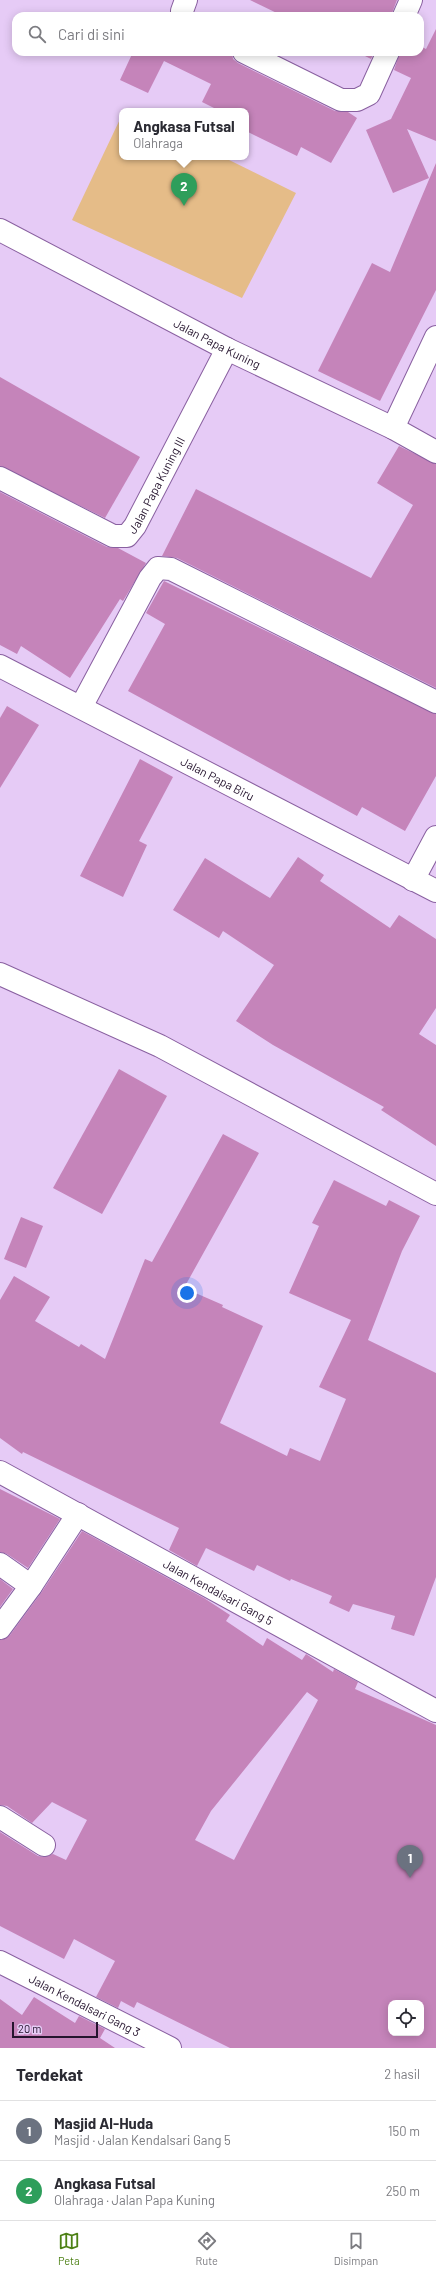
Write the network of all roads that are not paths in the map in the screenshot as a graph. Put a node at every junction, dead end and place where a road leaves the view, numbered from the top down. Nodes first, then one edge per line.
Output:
1 (186, 0) edge
2 (412, 0) edge
3 (182, 12) edge
4 (406, 12) edge
5 (252, 56) edge
6 (386, 56) edge
7 (0, 230) edge
8 (436, 337) edge
9 (226, 349) junction
10 (393, 428) junction
11 (436, 452) edge
12 (0, 478) edge
13 (0, 666) edge
14 (436, 702) edge
15 (81, 708) junction
16 (436, 837) edge
17 (413, 880) junction
18 (436, 891) edge
19 (0, 974) edge
20 (436, 1194) edge
21 (0, 1472) edge
22 (78, 1514) junction
23 (0, 1564) edge
24 (31, 1586) junction
25 (0, 1628) edge
26 (436, 1711) edge
27 (0, 1817) edge
28 (44, 1846) dead end
29 (0, 1962) edge
30 (170, 2048) edge

1 - 3 street
2 - 4 street
5 - 6 street
7 - 9 street, Jalan Papa Kuning
8 - 10 street
9 - 10 street, Jalan Papa Kuning
9 - 12 street, Jalan Papa Kuning III
10 - 11 street, Jalan Papa Kuning
13 - 15 street, Jalan Papa Biru
14 - 15 street
15 - 17 street, Jalan Papa Biru
16 - 17 street
17 - 18 street, Jalan Papa Biru
19 - 20 street
21 - 22 street, Jalan Kendalsari Gang 5
22 - 24 street
22 - 26 street, Jalan Kendalsari Gang 5
23 - 24 street
24 - 25 street
27 - 28 street
29 - 30 street, Jalan Kendalsari Gang 3

